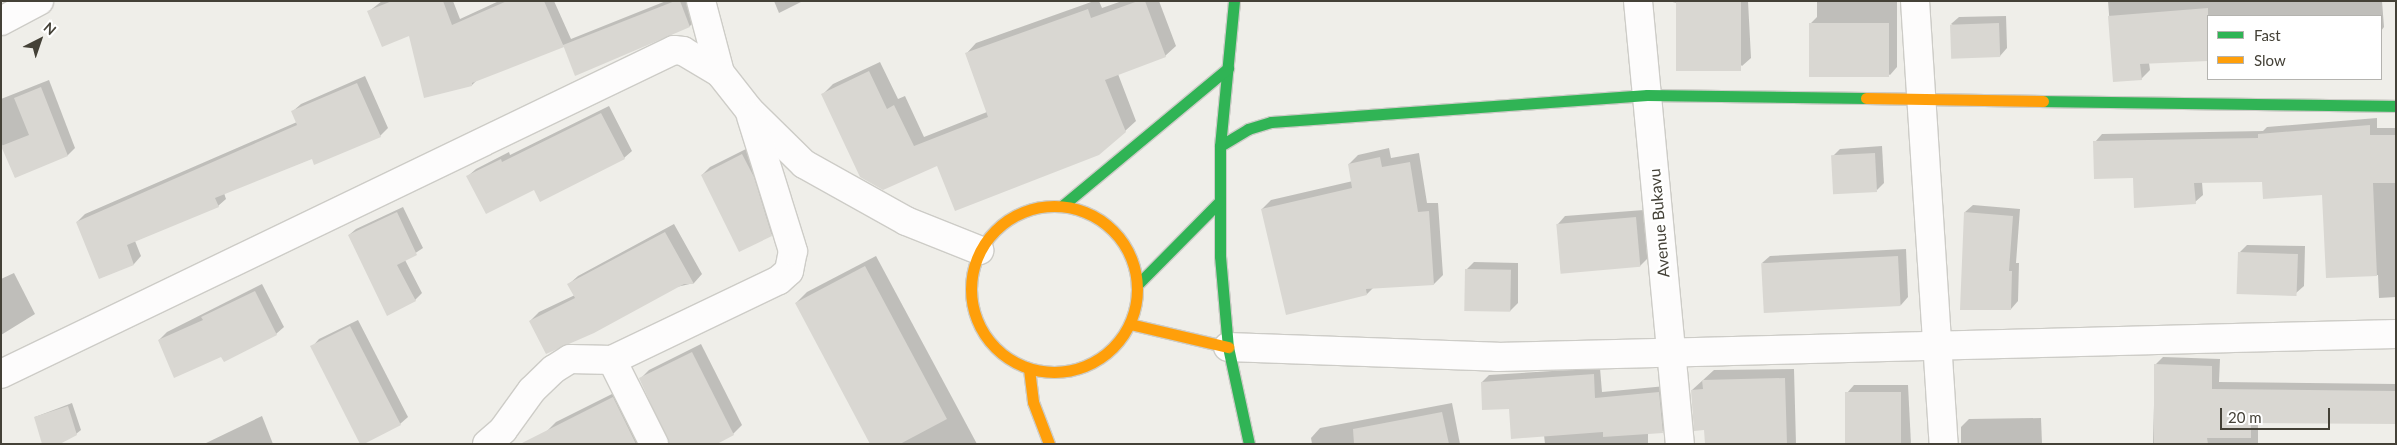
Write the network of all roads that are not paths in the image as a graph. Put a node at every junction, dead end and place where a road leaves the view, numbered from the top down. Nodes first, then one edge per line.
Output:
1 (39, 1) edge
2 (701, 1) edge
3 (1234, 1) edge
4 (1638, 1) edge
5 (1915, 1) edge
6 (1, 21) edge
7 (1228, 68) junction
8 (720, 73) junction
9 (1647, 95) junction
10 (1922, 101) junction
11 (2396, 106) edge
12 (749, 110) junction
13 (1220, 146) junction
14 (1220, 201) junction
15 (1062, 206) junction
16 (979, 250) junction
17 (1137, 285) junction
18 (1130, 324) junction
19 (2396, 334) edge
20 (1938, 345) junction
21 (1228, 347) junction
22 (1671, 352) junction
23 (612, 360) junction
24 (1030, 369) junction
25 (1, 374) edge
26 (487, 444) edge
27 (654, 444) edge
28 (1049, 444) edge
29 (1250, 444) edge
30 (1680, 444) edge
31 (1944, 444) edge

1 - 6 street
2 - 8 street
3 - 7 street
4 - 9 street, Avenue Bukavu
5 - 10 street
7 - 13 street
7 - 15 street
8 - 12 street
8 - 25 street
9 - 10 street
9 - 13 street
9 - 22 street, Avenue Bukavu
10 - 11 street
10 - 20 street
12 - 16 street
12 - 23 street
13 - 14 street
14 - 17 street
14 - 21 street
15 - 16 street
15 - 17 street
16 - 24 street
17 - 18 street
18 - 21 street
18 - 24 street
19 - 20 street
20 - 22 street
20 - 31 street
21 - 22 street
21 - 29 street
22 - 30 street, Avenue Bukavu
23 - 26 street
23 - 27 street
24 - 28 street

